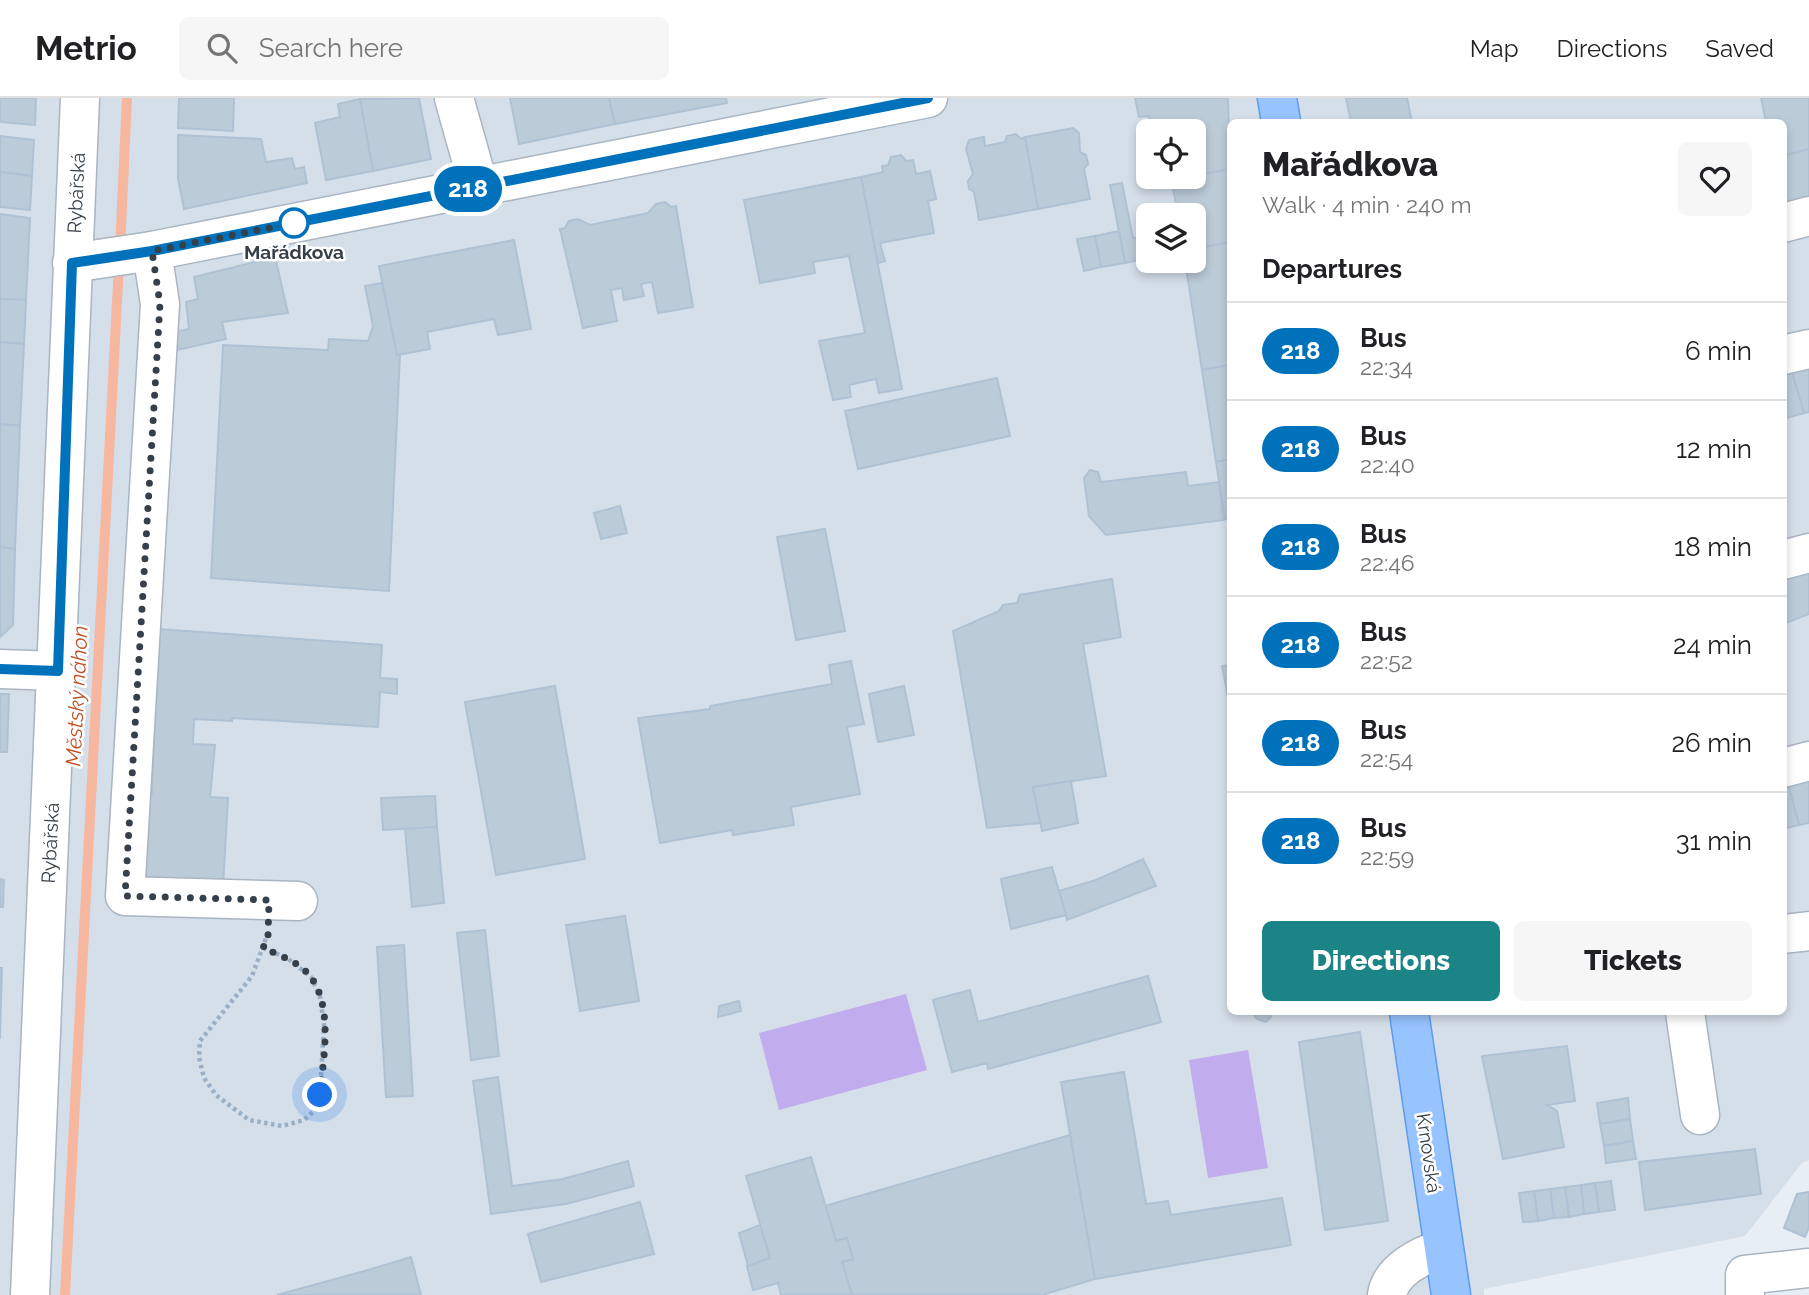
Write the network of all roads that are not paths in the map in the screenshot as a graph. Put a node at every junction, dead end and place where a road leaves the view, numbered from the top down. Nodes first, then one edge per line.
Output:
1 (80, 98) edge
2 (454, 98) edge
3 (928, 98) edge
4 (1277, 98) edge
5 (837, 107) edge
6 (1281, 119) edge
7 (479, 187) junction
8 (1809, 216) edge
9 (1787, 222) edge
10 (118, 256) junction
11 (1809, 349) edge
12 (1787, 354) edge
13 (1809, 553) edge
14 (1787, 559) edge
15 (0, 668) edge
16 (58, 671) junction
17 (1809, 761) edge
18 (1787, 767) edge
19 (284, 901) road end
20 (1809, 931) edge
21 (1787, 934) edge
22 (1409, 1015) edge
23 (1685, 1015) edge
24 (1700, 1115) dead end
25 (1443, 1249) junction
26 (1809, 1268) edge
27 (30, 1295) edge
28 (1387, 1295) edge
29 (1451, 1295) edge
30 (1745, 1295) edge

1 - 10 street, Rybářská
2 - 7 street
3 - 5 street
4 - 6 main road
5 - 7 street
7 - 10 street
8 - 9 street
10 - 16 street, Rybářská
10 - 19 street
11 - 12 street
13 - 14 street
15 - 16 street
16 - 27 street, Rybářská
17 - 18 street
20 - 21 street
22 - 25 main road, Krnovská
23 - 24 street
25 - 28 street
25 - 29 main road, Krnovská
26 - 30 street

